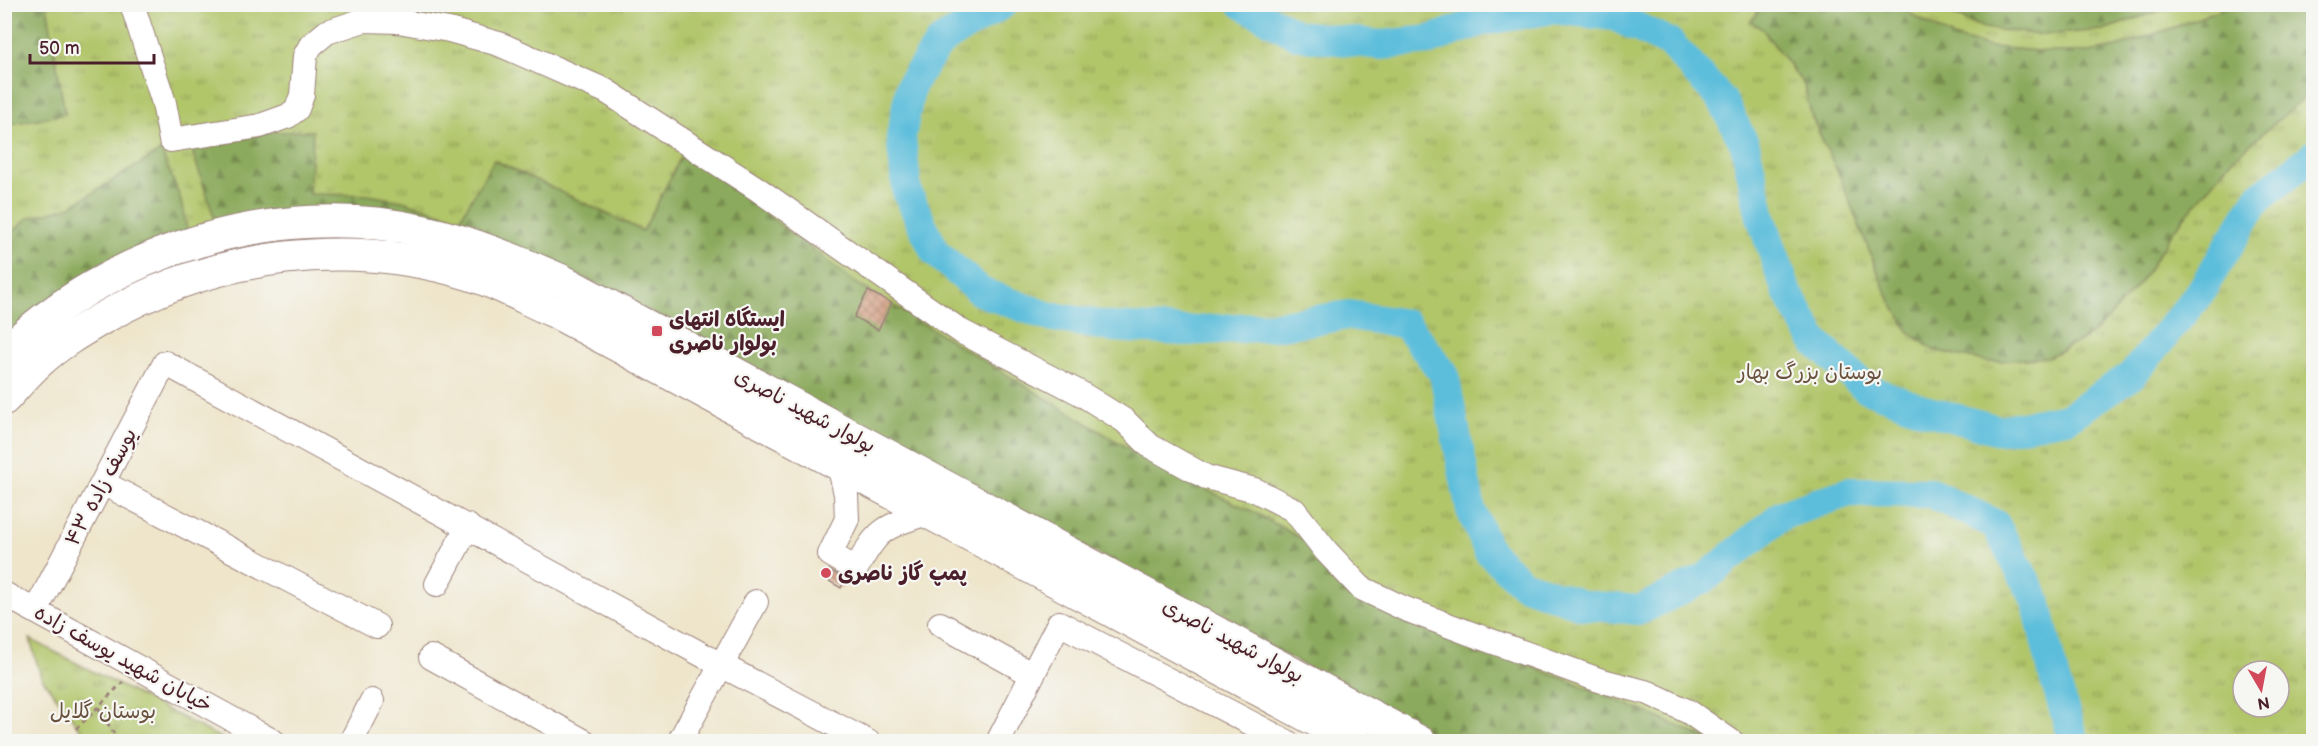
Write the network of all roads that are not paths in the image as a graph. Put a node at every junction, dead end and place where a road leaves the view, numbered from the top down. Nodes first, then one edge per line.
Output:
1 (132, 4) edge
2 (4, 354) edge
3 (4, 399) edge
4 (839, 465) junction
5 (103, 483) junction
6 (927, 513) junction
7 (468, 526) junction
8 (1122, 581) junction
9 (437, 584) dead end
10 (4, 594) edge
11 (756, 602) dead end
12 (1108, 609) junction
13 (36, 610) junction
14 (940, 624) dead end
15 (377, 626) dead end
16 (431, 657) dead end
17 (721, 665) junction
18 (1033, 675) junction
19 (372, 701) dead end
20 (274, 741) edge
21 (351, 741) edge
22 (585, 741) edge
23 (679, 741) edge
24 (868, 741) edge
25 (999, 741) edge
26 (1287, 741) edge
27 (1356, 741) edge
28 (1420, 741) edge
29 (1732, 741) edge

1 - 29 street
2 - 8 main road, بولوار شهید ناصری
3 - 4 main road, بولوار شهید ناصری
4 - 6 main road, بولوار شهید ناصری
4 - 6 street
5 - 7 street, یوسف زاده ۴۳
5 - 13 street, یوسف زاده ۴۳
5 - 15 street
6 - 12 main road, بولوار شهید ناصری
7 - 9 street
7 - 17 street
8 - 12 main road
8 - 28 main road, بولوار شهید ناصری
10 - 13 street, خیابان شهید یوسف زاده
11 - 17 street
12 - 27 main road, بولوار شهید ناصری
13 - 20 street, خیابان شهید یوسف زاده
14 - 18 street
16 - 22 street
17 - 23 street
17 - 24 street
18 - 25 street
18 - 26 street
19 - 21 street

